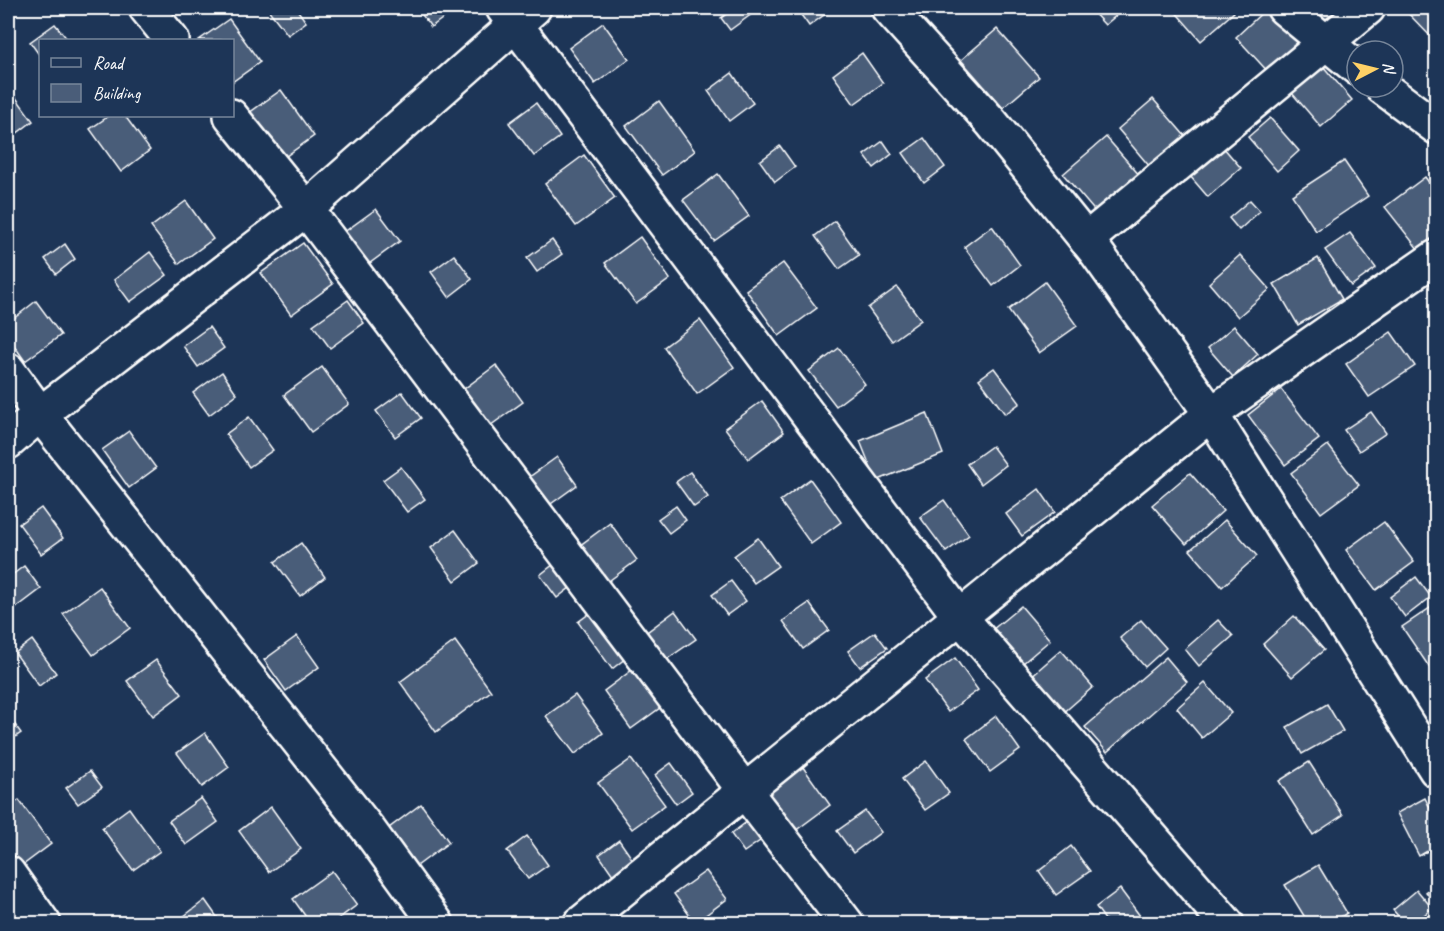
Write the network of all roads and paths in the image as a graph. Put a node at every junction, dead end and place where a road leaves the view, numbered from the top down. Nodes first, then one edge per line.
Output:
1 (146, 8) edge
2 (888, 8) edge
3 (1284, 8) edge
4 (1368, 8) edge
5 (517, 13) edge
6 (171, 39) edge
7 (1326, 42) junction
8 (1345, 58) edge
9 (1398, 99) edge
10 (232, 117) edge
11 (1437, 127) edge
12 (306, 209) junction
13 (1086, 240) junction
14 (1437, 257) edge
15 (8, 370) edge
16 (40, 414) junction
17 (1211, 414) junction
18 (8, 442) edge
19 (960, 617) junction
20 (1437, 770) edge
21 (744, 790) junction
22 (8, 873) edge
23 (44, 924) edge
24 (437, 924) edge
25 (580, 924) edge
26 (847, 924) edge
27 (1227, 924) edge

1 - 6 street
2 - 13 street
3 - 7 street
4 - 7 street
5 - 12 street
5 - 19 street
7 - 8 street
7 - 13 street
9 - 11 street
10 - 12 street
12 - 16 street
12 - 21 street
13 - 17 street
14 - 17 street
15 - 16 street
16 - 18 street
16 - 24 street
17 - 19 street
17 - 20 street
19 - 21 street
19 - 27 street
21 - 25 street
21 - 26 street
22 - 23 street

